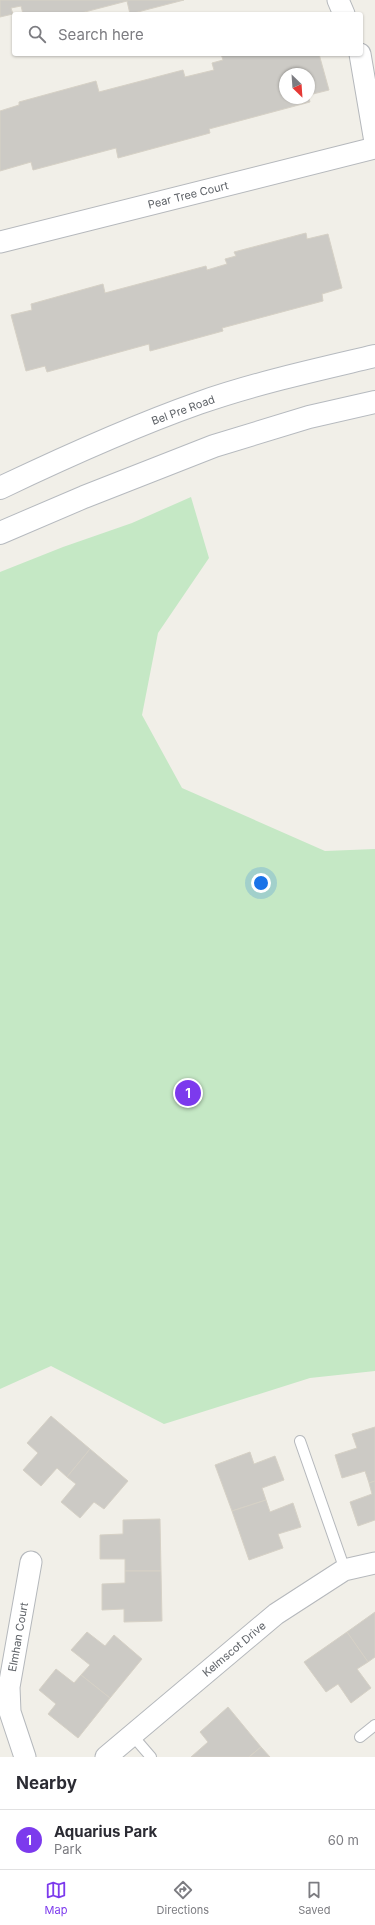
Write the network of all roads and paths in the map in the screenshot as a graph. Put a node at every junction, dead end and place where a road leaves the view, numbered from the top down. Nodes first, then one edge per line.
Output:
1 (338, 0) edge
2 (343, 12) edge
3 (360, 56) edge
4 (375, 142) edge
5 (375, 148) edge
6 (0, 242) edge
7 (375, 356) edge
8 (375, 402) edge
9 (0, 488) edge
10 (0, 533) edge
11 (300, 1441) dead end
12 (31, 1562) dead end
13 (375, 1563) edge
14 (345, 1570) junction
15 (375, 1725) edge
16 (132, 1735) junction
17 (360, 1737) dead end
18 (25, 1757) edge
19 (106, 1757) edge
20 (151, 1757) edge

1 - 2 street
3 - 4 street
5 - 6 street, Pear Tree Court
7 - 9 main road, Bel Pre Road
8 - 10 main road
11 - 14 lane
12 - 18 street, Elmhan Court
13 - 14 street, Kelmscot Drive
14 - 16 street, Kelmscot Drive
15 - 17 lane
16 - 19 street, Kelmscot Drive
16 - 20 lane

